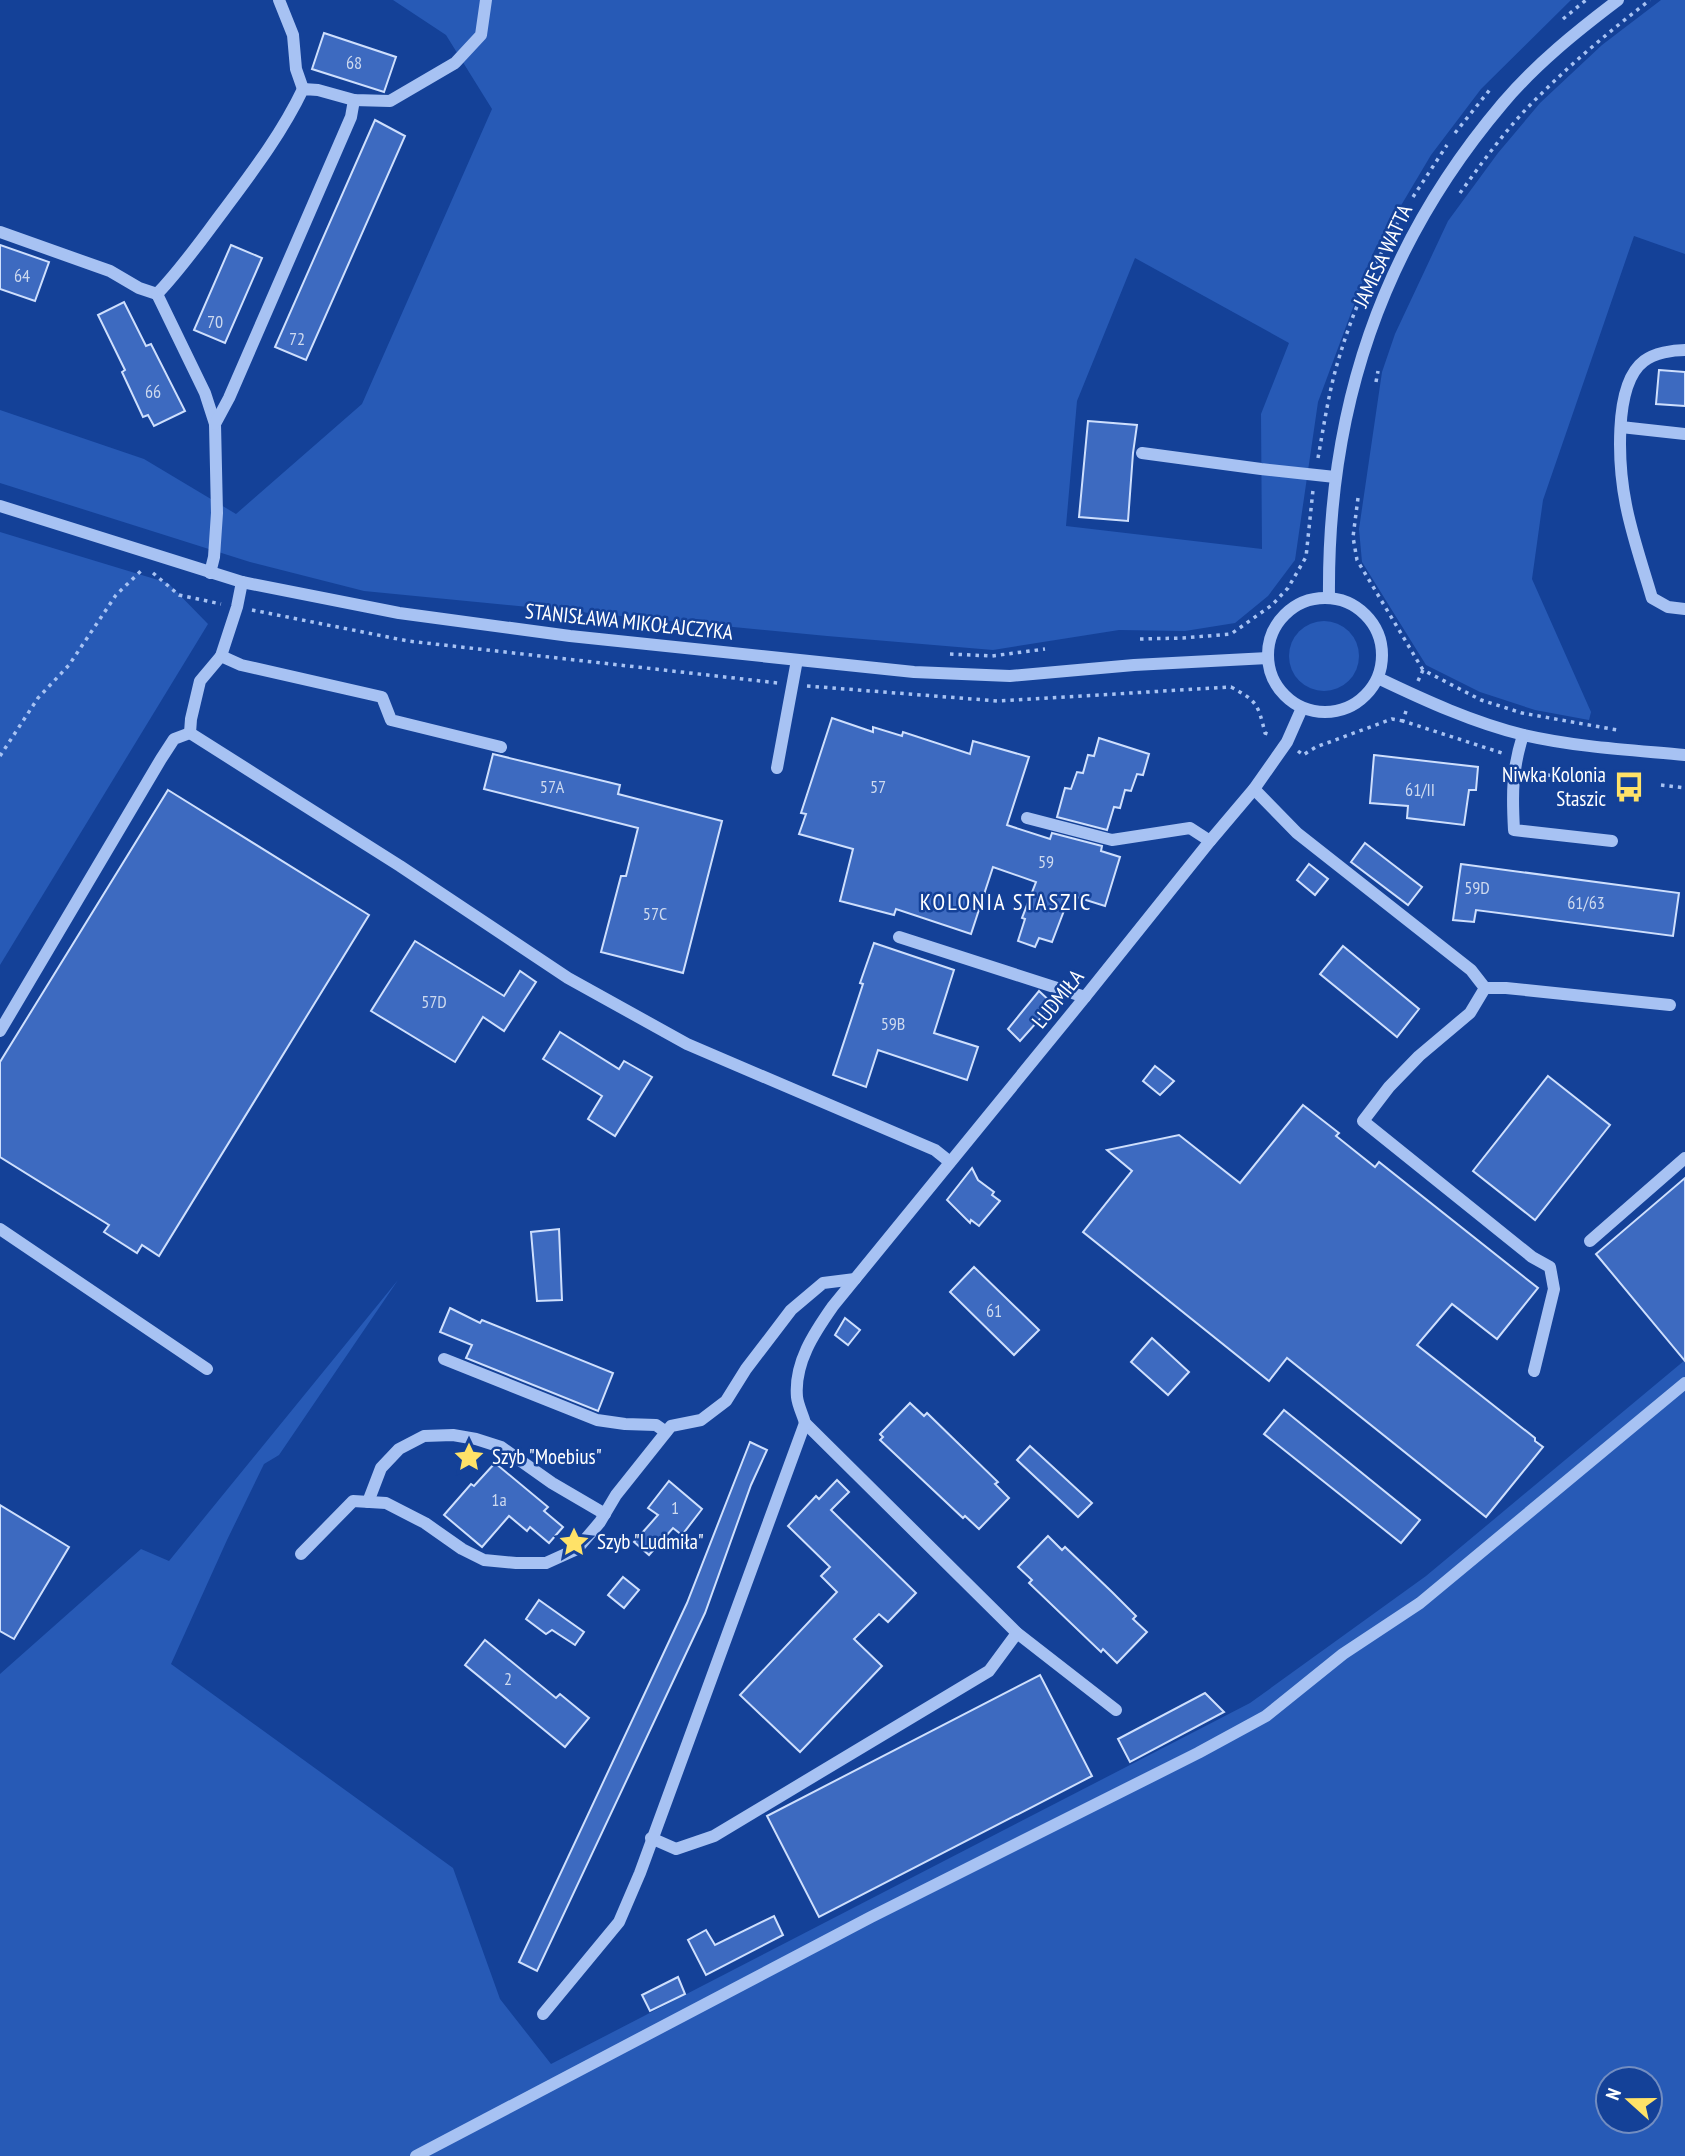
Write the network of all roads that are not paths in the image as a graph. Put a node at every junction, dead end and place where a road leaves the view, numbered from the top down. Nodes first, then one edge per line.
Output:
1 (279, 0) edge
2 (486, 0) edge
3 (1618, 0) edge
4 (303, 89) junction
5 (354, 100) junction
6 (0, 232) edge
7 (157, 294) junction
8 (1685, 350) edge
9 (215, 424) junction
10 (1621, 427) junction
11 (1685, 434) edge
12 (1142, 453) dead end
13 (1335, 477) junction
14 (0, 506) edge
15 (209, 573) junction
16 (242, 582) junction
17 (1329, 598) junction
18 (1685, 609) edge
19 (220, 656) junction
20 (1268, 657) junction
21 (797, 660) junction
22 (1378, 678) junction
23 (1302, 708) junction
24 (190, 733) junction
25 (1523, 734) junction
26 (501, 747) dead end
27 (1685, 755) edge
28 (777, 768) dead end
29 (1254, 789) junction
30 (1027, 818) dead end
31 (1210, 841) junction
32 (1612, 841) dead end
33 (899, 937) dead end
34 (1485, 988) junction
35 (1085, 997) junction
36 (1670, 1005) dead end
37 (0, 1031) edge
38 (1685, 1158) edge
39 (950, 1162) junction
40 (0, 1229) edge
41 (1590, 1241) dead end
42 (855, 1279) junction
43 (444, 1359) dead end
44 (207, 1368) dead end
45 (1534, 1371) dead end
46 (1685, 1383) edge
47 (806, 1423) junction
48 (666, 1432) junction
49 (368, 1502) junction
50 (605, 1514) junction
51 (301, 1554) dead end
52 (1017, 1633) junction
53 (1116, 1710) dead end
54 (651, 1838) junction
55 (543, 2014) dead end
56 (416, 2156) edge

1 - 4 street
2 - 5 street
3 - 13 street, JAMESA WATTA
4 - 5 street
4 - 7 street
5 - 9 street
6 - 7 street
7 - 9 street
8 - 10 street
9 - 15 street
10 - 11 street
10 - 18 street
12 - 13 street
13 - 17 street, JAMESA WATTA
14 - 15 street, STANISŁAWA MIKOŁAJCZYKA
15 - 16 street, STANISŁAWA MIKOŁAJCZYKA
16 - 19 street
16 - 21 street, STANISŁAWA MIKOŁAJCZYKA
17 - 20 street
17 - 22 street
19 - 24 street
19 - 26 street
20 - 21 street, STANISŁAWA MIKOŁAJCZYKA
20 - 23 street
21 - 28 street
22 - 23 street
22 - 25 street
23 - 29 street, LUDMIŁA
24 - 37 street
24 - 39 street
25 - 27 street
25 - 32 street
29 - 31 street, LUDMIŁA
29 - 34 street
30 - 31 street
31 - 35 street, LUDMIŁA
33 - 35 street
34 - 36 street
34 - 45 street
35 - 39 street, LUDMIŁA
38 - 41 street
39 - 42 street, LUDMIŁA
40 - 44 street
42 - 47 street, LUDMIŁA
42 - 48 street
43 - 48 street
46 - 56 street
47 - 52 street
47 - 54 street
48 - 50 street
49 - 50 street
49 - 50 street
49 - 51 street
52 - 53 street
52 - 54 street
54 - 55 street

